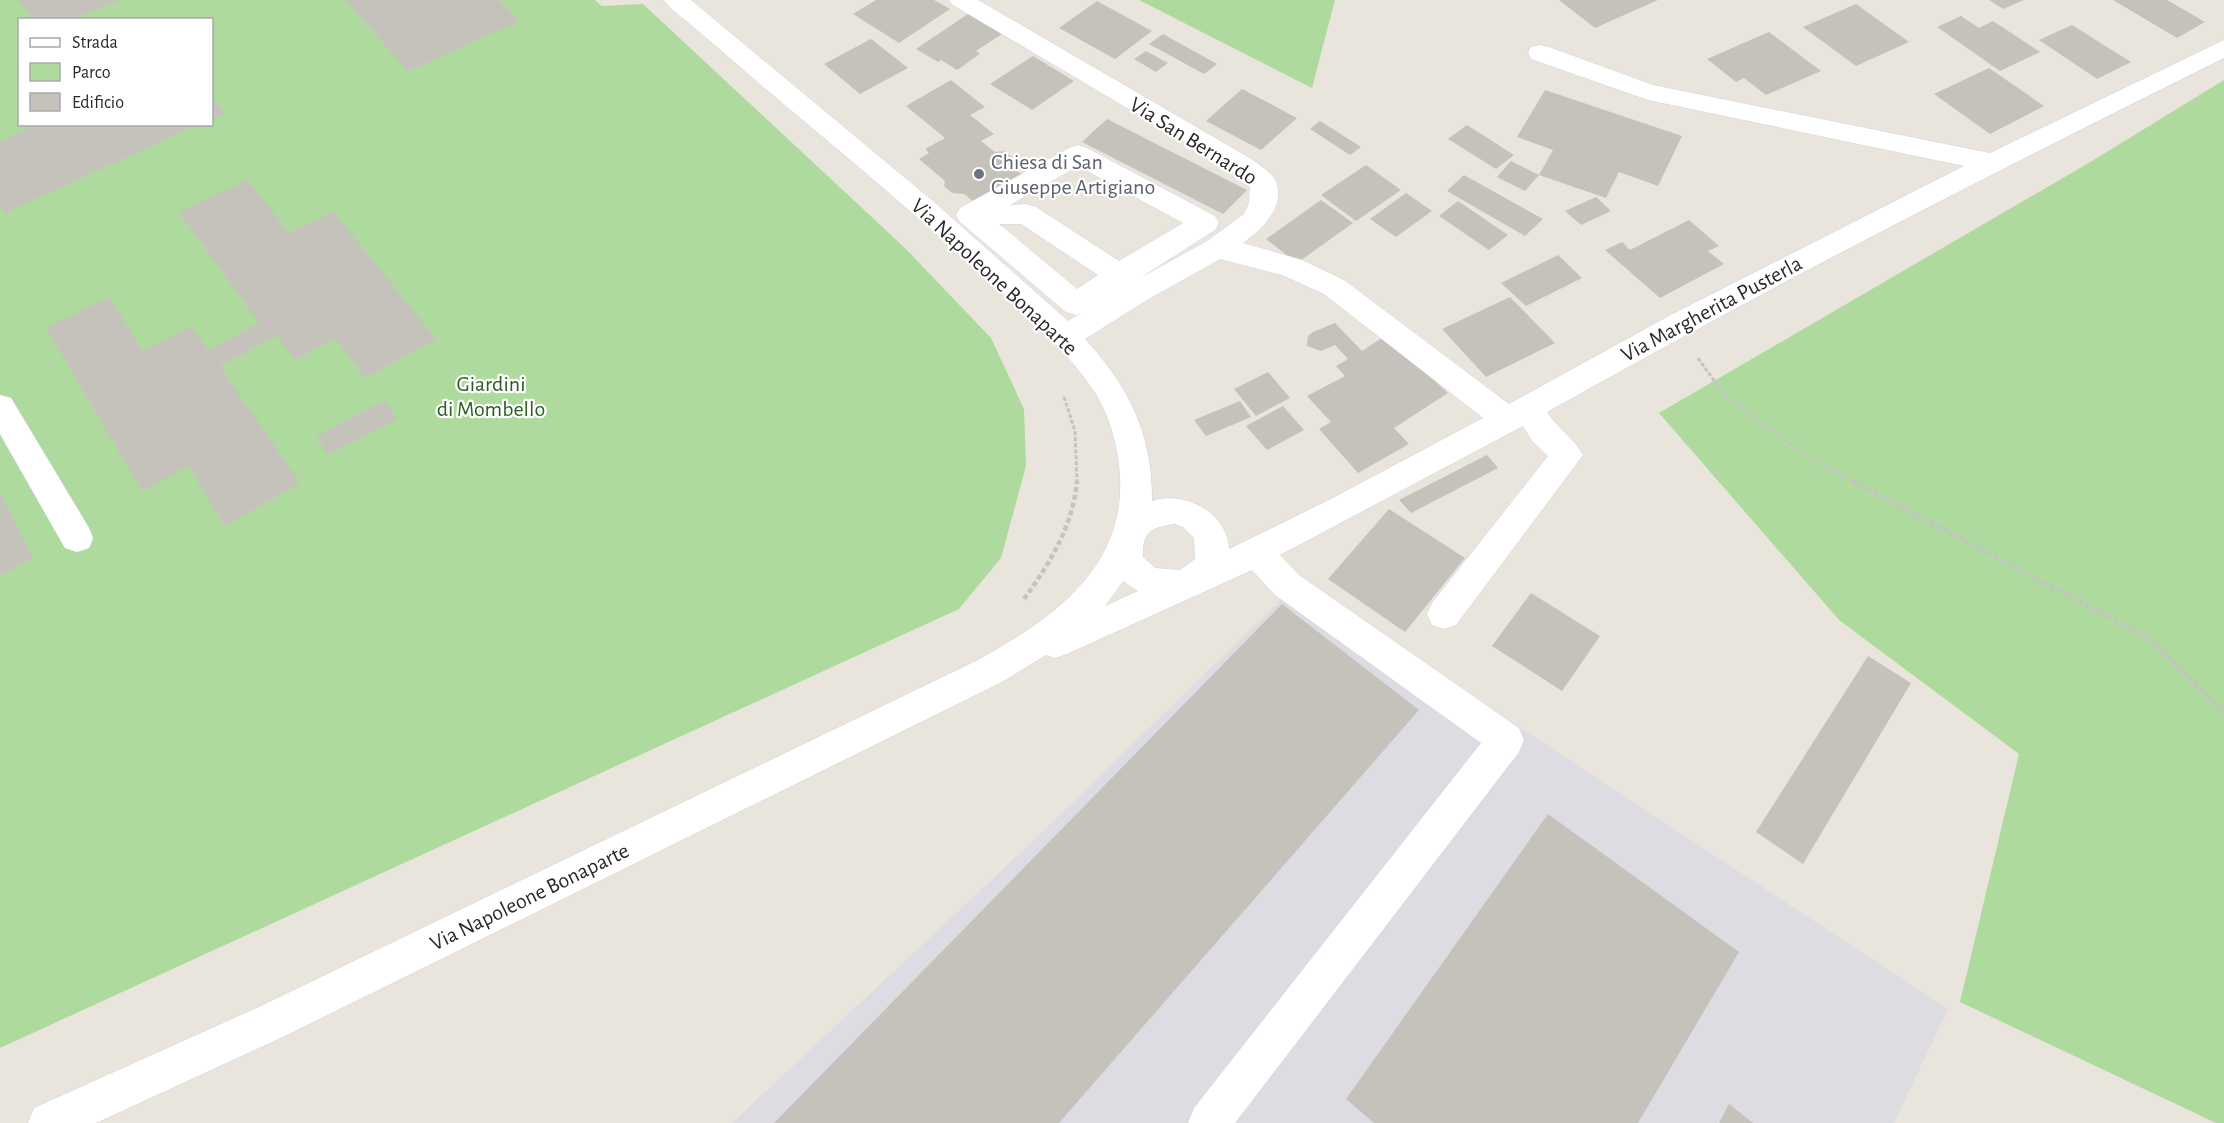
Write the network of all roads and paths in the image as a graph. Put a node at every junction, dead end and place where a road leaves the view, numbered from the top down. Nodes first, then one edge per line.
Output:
1 (675, 0) edge
2 (961, 0) edge
3 (2224, 48) edge
4 (1540, 53) dead end
5 (1991, 162) junction
6 (958, 221) junction
7 (1217, 248) junction
8 (1128, 283) junction
9 (1675, 326) junction
10 (1066, 337) junction
11 (1063, 395) dead end
12 (0, 407) edge
13 (1517, 414) junction
14 (77, 538) dead end
15 (1126, 538) junction
16 (1256, 552) junction
17 (1193, 581) junction
18 (1021, 603) dead end
19 (1444, 614) dead end
20 (1005, 663) junction
21 (2224, 713) edge
22 (49, 1123) edge
23 (1209, 1123) edge

1 - 6 street, Via Napoleone Bonaparte
2 - 7 street, Via San Bernardo
3 - 5 street, Via Margherita Pusterla
4 - 5 street
5 - 9 street, Via Margherita Pusterla
6 - 8 street
6 - 8 street
6 - 8 street
6 - 10 street, Via Napoleone Bonaparte
7 - 8 street, Via San Bernardo
7 - 13 street
8 - 10 street, Via San Bernardo
9 - 13 street, Via Margherita Pusterla
9 - 21 path
10 - 15 street, Via Napoleone Bonaparte
11 - 18 path
12 - 14 street
13 - 16 street, Via Napoleone Bonaparte
13 - 19 street
15 - 17 street
15 - 17 street
15 - 20 street, Via Napoleone Bonaparte
16 - 17 street, Via Napoleone Bonaparte
16 - 23 street
17 - 20 street, Via Napoleone Bonaparte
20 - 22 street, Via Napoleone Bonaparte

